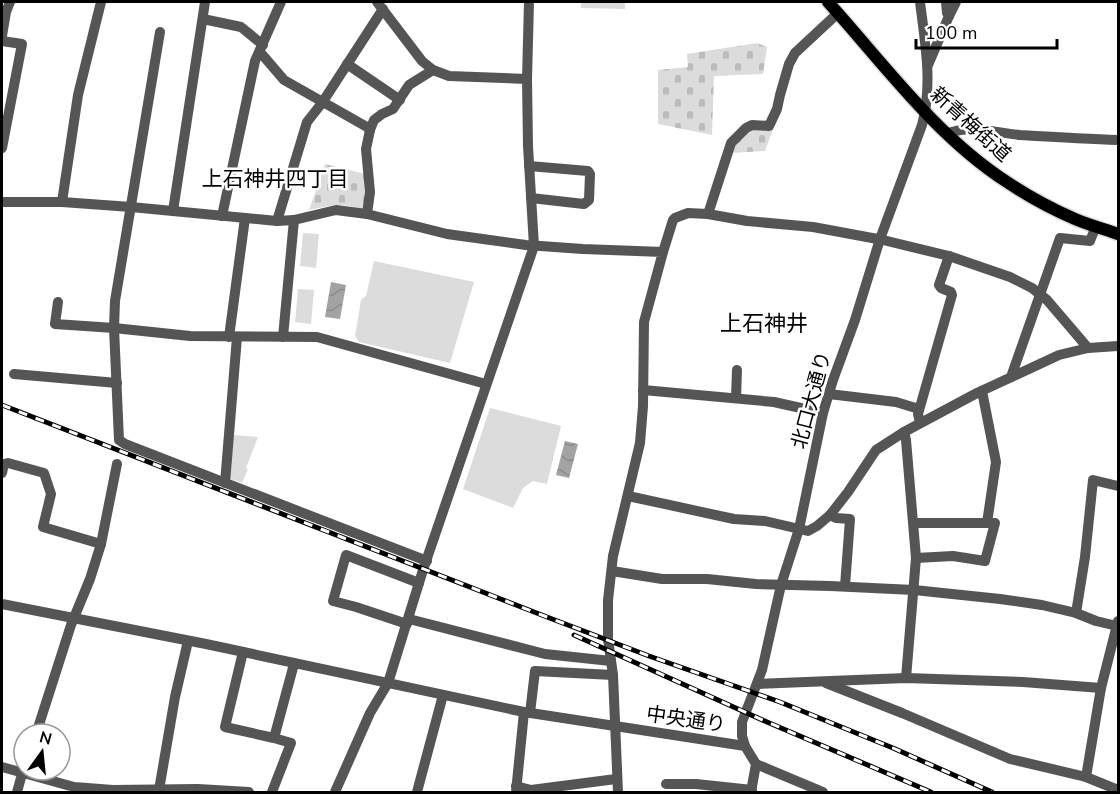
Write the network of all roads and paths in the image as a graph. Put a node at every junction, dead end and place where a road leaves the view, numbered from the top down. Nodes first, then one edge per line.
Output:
1 (10, 2) edge
2 (101, 2) edge
3 (205, 2) edge
4 (281, 2) edge
5 (529, 2) edge
6 (828, 2) edge
7 (920, 2) edge
8 (946, 2) edge
9 (956, 2) edge
10 (380, 5) edge
11 (838, 13) junction
12 (949, 16) junction
13 (203, 19) junction
14 (160, 32) dead end
15 (2, 36) edge
16 (2, 40) edge
17 (262, 48) junction
18 (347, 64) junction
19 (928, 65) junction
20 (433, 70) junction
21 (527, 79) junction
22 (400, 100) junction
23 (322, 103) junction
24 (926, 112) junction
25 (370, 130) junction
26 (947, 134) junction
27 (1119, 140) edge
28 (2, 148) edge
29 (530, 166) junction
30 (531, 198) junction
31 (2, 202) edge
32 (62, 202) junction
33 (131, 207) junction
34 (172, 212) junction
35 (367, 214) junction
36 (708, 214) junction
37 (222, 216) junction
38 (245, 218) junction
39 (294, 220) junction
40 (277, 221) junction
41 (1096, 226) junction
42 (1119, 234) edge
43 (880, 239) junction
44 (534, 246) junction
45 (663, 252) junction
46 (949, 256) junction
47 (1041, 295) junction
48 (58, 302) dead end
49 (114, 328) junction
50 (233, 337) junction
51 (283, 337) junction
52 (1119, 346) edge
53 (1088, 348) junction
54 (737, 370) dead end
55 (14, 374) dead end
56 (1011, 377) junction
57 (117, 383) junction
58 (486, 384) junction
59 (643, 390) junction
60 (982, 391) junction
61 (829, 394) junction
62 (735, 398) junction
63 (919, 409) junction
64 (824, 413) junction
65 (920, 422) junction
66 (904, 432) junction
67 (117, 464) dead end
68 (2, 473) edge
69 (225, 483) junction
70 (1119, 486) edge
71 (628, 496) junction
72 (830, 515) junction
73 (914, 523) junction
74 (987, 523) junction
75 (799, 529) junction
76 (101, 544) junction
77 (916, 558) junction
78 (427, 561) junction
79 (612, 571) junction
80 (419, 583) junction
81 (781, 585) junction
82 (845, 586) junction
83 (914, 590) junction
84 (2, 603) edge
85 (1076, 613) junction
86 (74, 618) junction
87 (408, 621) junction
88 (1118, 623) edge
89 (188, 641) junction
90 (1116, 641) edge
91 (243, 652) junction
92 (611, 660) junction
93 (294, 664) junction
94 (613, 675) junction
95 (906, 678) junction
96 (822, 682) junction
97 (388, 683) junction
98 (758, 684) junction
99 (1101, 688) junction
100 (443, 695) junction
101 (750, 703) joint
102 (527, 712) junction
103 (40, 722) edge
104 (614, 727) junction
105 (273, 738) junction
106 (745, 746) junction
107 (756, 764) junction
108 (1086, 777) junction
109 (616, 779) junction
110 (59, 782) edge
111 (666, 784) dead end
112 (516, 789) edge
113 (1119, 790) edge
114 (153, 791) edge
115 (198, 791) edge
116 (751, 791) edge
117 (248, 792) edge
118 (272, 792) edge
119 (339, 792) edge
120 (417, 792) edge
121 (618, 792) edge
122 (823, 792) edge

1 - 15 street
2 - 32 street
3 - 13 street
4 - 17 street
5 - 21 street
6 - 11 main road, 新青梅街道
7 - 19 street
8 - 12 street
9 - 12 street
10 - 18 street
10 - 20 street
11 - 24 main road, 新青梅街道
11 - 36 street
12 - 19 street
13 - 17 street
13 - 34 street
14 - 33 street
16 - 28 street
17 - 23 street
17 - 37 street
18 - 22 street
18 - 23 street
19 - 24 street, 北口大通り
20 - 21 street
20 - 22 street
21 - 29 street
22 - 25 street
23 - 25 street
23 - 40 street
24 - 26 main road, 新青梅街道
24 - 43 street, 北口大通り
25 - 35 street
26 - 27 street
26 - 41 main road, 新青梅街道
29 - 30 street
29 - 30 street
30 - 44 street
31 - 32 street
32 - 33 street
33 - 34 street
33 - 49 street
34 - 37 street
35 - 39 street
35 - 44 street
36 - 43 street
36 - 45 street
37 - 38 street
38 - 40 street
38 - 50 street
39 - 40 street
39 - 51 street
41 - 42 main road, 新青梅街道
41 - 47 street
43 - 46 street
43 - 61 street, 北口大通り
44 - 45 street
44 - 58 street
45 - 59 street
46 - 47 street
46 - 63 street
47 - 53 street
47 - 56 street
48 - 49 street
49 - 50 street
49 - 57 street
50 - 51 street
50 - 69 street
51 - 58 street
52 - 53 street
53 - 56 street
54 - 62 street
55 - 57 street
56 - 60 street
57 - 69 street
58 - 78 street
59 - 62 street
59 - 71 street
60 - 65 street
60 - 74 street
61 - 63 street
61 - 64 street, 北口大通り
62 - 64 street
63 - 65 street
64 - 75 street, 北口大通り
65 - 66 street
66 - 72 street
66 - 73 street
67 - 76 street
68 - 76 street
69 - 78 street
70 - 85 street
71 - 75 street
71 - 79 street
72 - 75 street
72 - 82 street
73 - 74 street
73 - 77 street
74 - 77 street
75 - 81 street, 北口大通り
76 - 86 street
77 - 83 street
78 - 80 street
79 - 81 street
79 - 92 street
80 - 87 street
80 - 87 street
81 - 82 street
81 - 98 street, 北口大通り
82 - 83 street
83 - 85 street
83 - 95 street
84 - 86 street, 中央通り
85 - 88 street
86 - 89 street, 中央通り
86 - 103 street
87 - 92 street
87 - 97 street
88 - 90 street
89 - 91 street, 中央通り
89 - 114 street
90 - 99 street
91 - 93 street, 中央通り
91 - 105 street
92 - 94 street
93 - 97 street, 中央通り
93 - 105 street
94 - 102 street
94 - 104 street
95 - 96 street
95 - 99 street
96 - 98 street
96 - 108 street
97 - 100 street, 中央通り
97 - 119 street
98 - 101 street, 北口大通り
99 - 108 street
100 - 102 street, 中央通り
100 - 120 street
101 - 106 street, 中央通り
102 - 104 street, 中央通り
102 - 112 street
104 - 106 street, 中央通り
104 - 109 street
105 - 118 street
106 - 107 street
107 - 116 street
107 - 122 street
108 - 113 street
109 - 112 street
109 - 121 street
110 - 114 street
111 - 116 street
114 - 115 street
115 - 117 street

